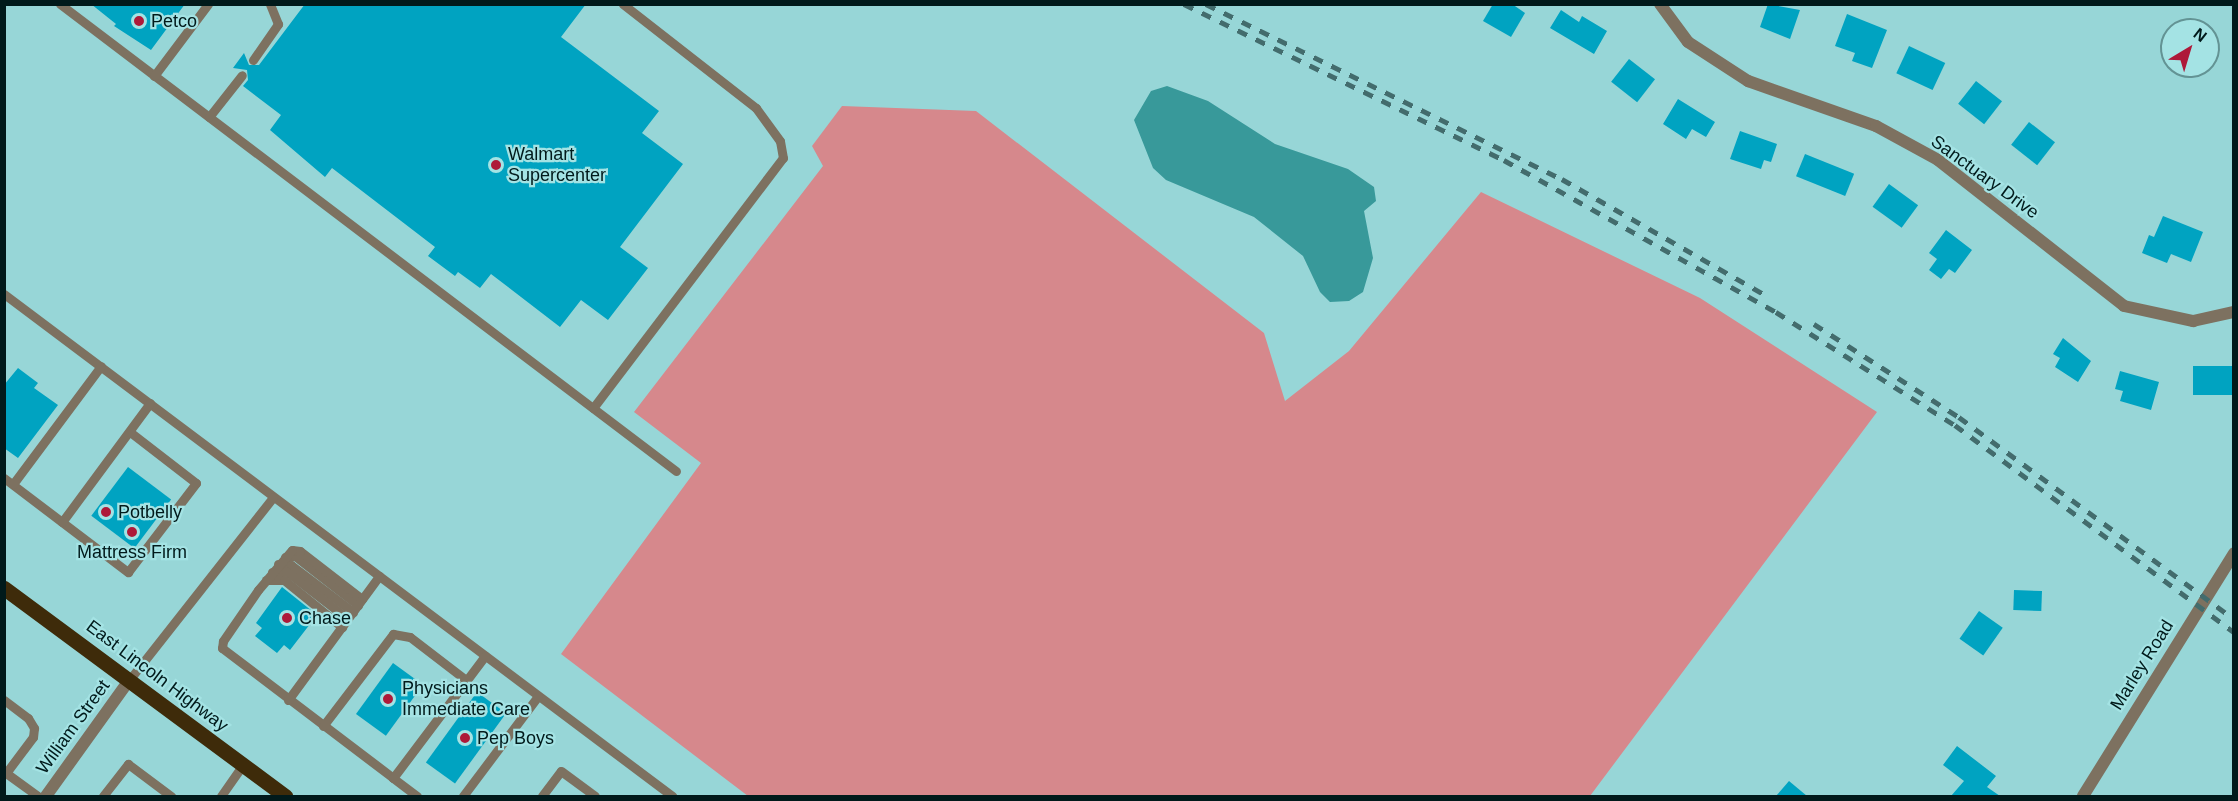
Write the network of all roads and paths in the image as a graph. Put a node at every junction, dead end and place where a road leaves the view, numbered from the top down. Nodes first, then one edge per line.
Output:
1 (60, 4) edge
2 (208, 4) edge
3 (270, 4) edge
4 (623, 4) edge
5 (1660, 4) edge
6 (253, 60) dead end
7 (242, 75) dead end
8 (154, 76) junction
9 (209, 117) junction
10 (4, 294) edge
11 (2234, 312) edge
12 (100, 366) junction
13 (150, 403) junction
14 (593, 408) junction
15 (130, 432) junction
16 (676, 471) dead end
17 (4, 478) edge
18 (13, 484) junction
19 (273, 497) junction
20 (62, 522) junction
21 (2233, 554) edge
22 (280, 561) junction
23 (269, 576) junction
24 (379, 576) junction
25 (4, 588) edge
26 (353, 612) junction
27 (485, 656) junction
28 (130, 679) junction
29 (466, 680) junction
30 (538, 696) junction
31 (4, 700) edge
32 (288, 700) junction
33 (323, 726) junction
34 (243, 765) junction
35 (5, 772) edge
36 (393, 778) junction
37 (38, 796) edge
38 (46, 796) edge
39 (103, 796) edge
40 (171, 796) edge
41 (220, 796) edge
42 (285, 796) edge
43 (417, 796) edge
44 (463, 796) edge
45 (542, 796) edge
46 (595, 796) edge
47 (672, 796) edge
48 (2083, 796) edge

1 - 8 lane
2 - 8 lane
3 - 6 lane
4 - 14 lane
5 - 11 street, Sanctuary Drive
7 - 9 lane
8 - 9 lane
9 - 14 lane
10 - 12 lane
12 - 13 lane
12 - 18 lane
13 - 15 lane
13 - 19 lane
14 - 16 lane
15 - 20 lane
15 - 20 lane
17 - 18 lane
18 - 20 lane
19 - 24 lane
19 - 28 lane
21 - 48 street, Marley Road
22 - 23 lane
22 - 26 lane
22 - 26 lane
23 - 26 lane
23 - 32 lane
24 - 26 lane
24 - 27 lane
25 - 28 main road, East Lincoln Highway
26 - 32 lane
27 - 29 lane
27 - 30 lane
28 - 34 main road, East Lincoln Highway
28 - 38 street, William Street
29 - 33 lane
29 - 36 lane
30 - 44 lane
30 - 47 lane
31 - 35 lane
32 - 33 lane
33 - 36 lane
34 - 41 lane
34 - 42 main road, East Lincoln Highway
35 - 37 lane
36 - 43 lane
39 - 40 lane
45 - 46 lane

